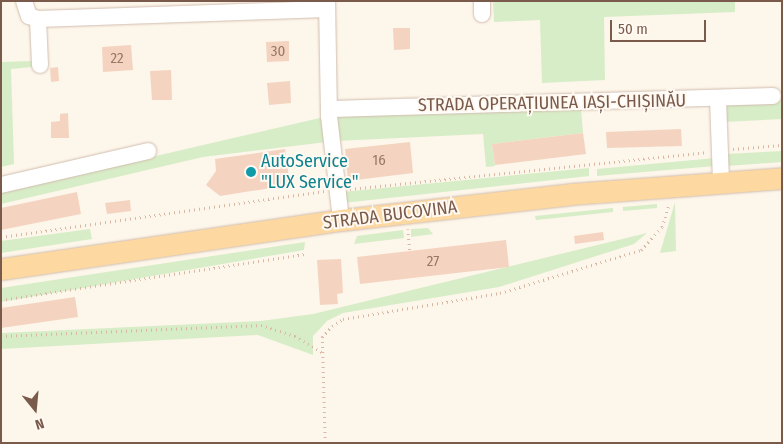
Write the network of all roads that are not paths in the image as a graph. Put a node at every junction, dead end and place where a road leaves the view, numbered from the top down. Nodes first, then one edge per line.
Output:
1 (24, 1) edge
2 (327, 5) edge
3 (38, 19) junction
4 (40, 65) dead end
5 (773, 96) dead end
6 (718, 99) junction
7 (331, 109) junction
8 (148, 151) dead end
9 (782, 178) edge
10 (721, 182) junction
11 (1, 185) edge
12 (341, 220) junction
13 (1, 269) edge

1 - 3 street
2 - 3 street
2 - 7 street
3 - 4 street
5 - 6 street, STRADA OPERAȚIUNEA IAȘI-CHIȘINĂU
6 - 7 street, STRADA OPERAȚIUNEA IAȘI-CHIȘINĂU
6 - 10 street
7 - 12 street
8 - 11 street
9 - 10 main road, STRADA BUCOVINA
10 - 12 main road, STRADA BUCOVINA
12 - 13 main road, STRADA BUCOVINA

